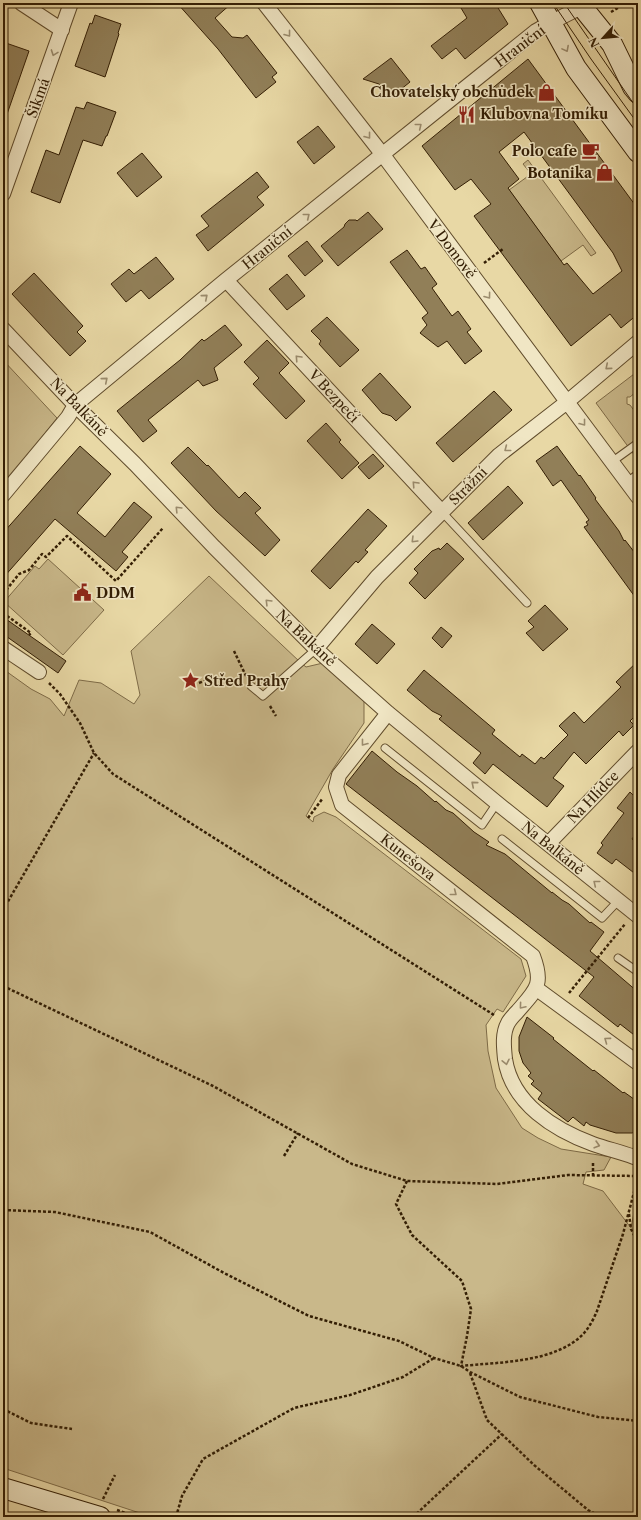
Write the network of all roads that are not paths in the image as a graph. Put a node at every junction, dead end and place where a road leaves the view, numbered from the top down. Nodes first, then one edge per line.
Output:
1 (21, 3) edge
2 (71, 3) edge
3 (264, 3) edge
4 (540, 3) edge
5 (583, 4) edge
6 (552, 22) junction
7 (62, 30) junction
8 (638, 93) edge
9 (638, 152) edge
10 (382, 155) junction
11 (3, 194) edge
12 (226, 280) junction
13 (3, 329) edge
14 (638, 342) edge
15 (567, 402) junction
16 (75, 405) junction
17 (638, 443) edge
18 (613, 461) junction
19 (632, 478) edge
20 (3, 496) edge
21 (638, 497) edge
22 (442, 512) junction
23 (527, 603) dead end
24 (3, 648) edge
25 (316, 649) junction
26 (39, 672) road end
27 (251, 686) road end
28 (388, 712) junction
29 (385, 748) dead end
30 (638, 751) edge
31 (497, 803) junction
32 (502, 840) dead end
33 (548, 844) junction
34 (618, 901) junction
35 (636, 914) edge
36 (618, 958) dead end
37 (638, 972) edge
38 (537, 989) junction
39 (638, 1063) edge
40 (636, 1155) edge
41 (3, 1488) edge
42 (100, 1511) edge

1 - 7 street
2 - 7 street, Šikmá
3 -> 10 street, V Domově
4 - 6 main road
5 - 6 street, Hraniční
5 - 8 main road
6 -> 9 main road
10 -> 6 street, Hraniční
7 -> 11 street, Šikmá
12 -> 10 street, Hraniční
10 -> 15 street, V Domově
16 -> 12 street, Hraniční
22 -> 12 street, V Bezpečí
13 - 16 street, Na Balkáně
14 -> 15 street, Strážní
15 -> 18 street, V Domově
15 -> 22 street, Strážní
16 - 20 street, Hraniční
25 -> 16 street, Na Balkáně
17 - 18 lane
18 - 19 street, V Domově
19 - 21 street, V Domově
22 - 23 lane
22 -> 25 street, Strážní
24 - 26 street
25 - 27 lane
25 - 28 street, Na Balkáně
31 -> 28 street, Na Balkáně
28 -> 38 street, Kunešova
29 - 31 lane
30 - 33 street, Na Hlídce
31 - 33 street, Na Balkáně
32 - 34 lane
34 -> 33 street, Na Balkáně
34 - 35 street, Na Balkáně
36 - 37 lane
39 -> 38 street
38 -> 40 street
41 - 42 main road

